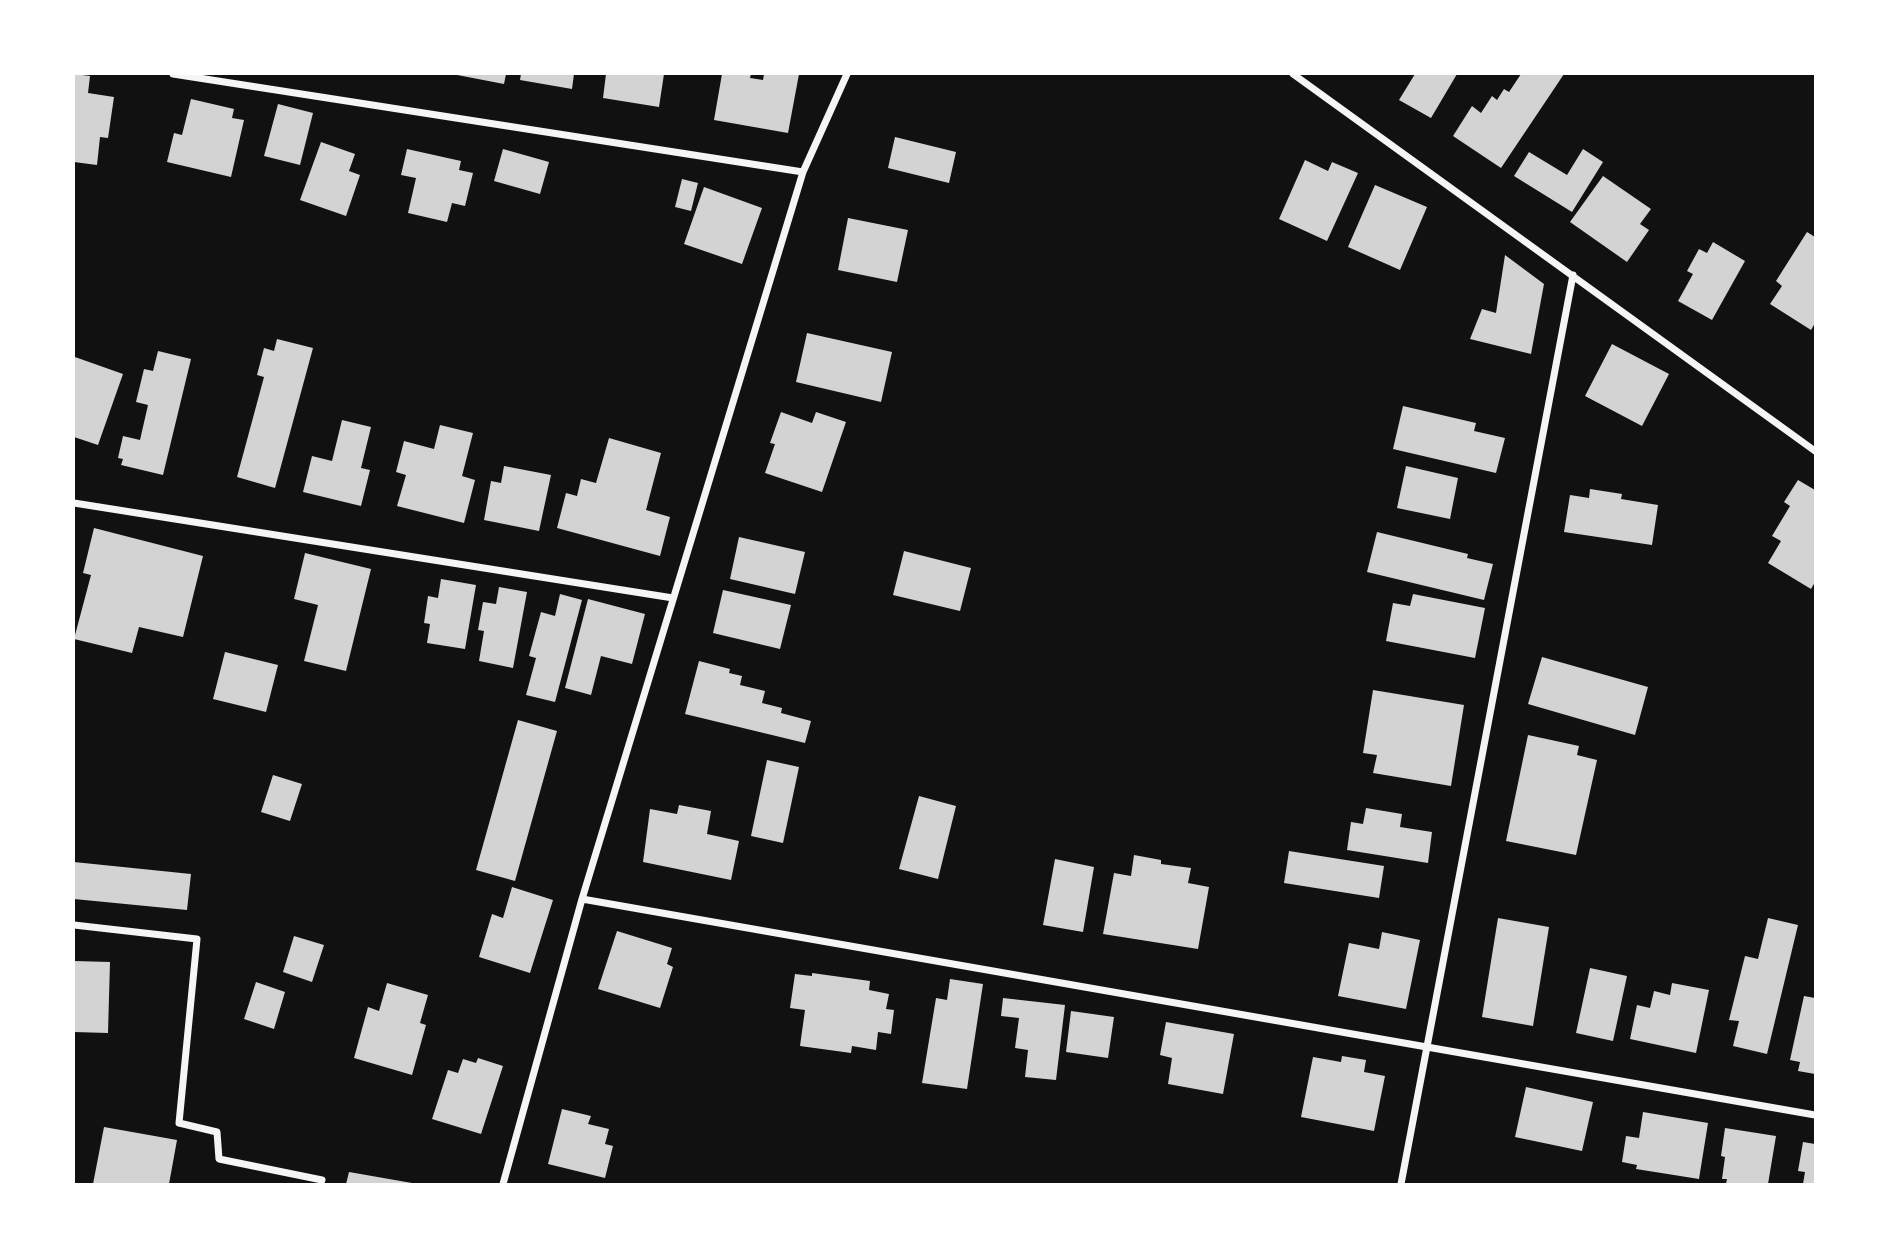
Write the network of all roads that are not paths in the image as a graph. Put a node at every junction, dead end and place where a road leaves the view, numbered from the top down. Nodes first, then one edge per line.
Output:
1 (173, 74) edge
2 (846, 74) edge
3 (1293, 74) edge
4 (803, 172) junction
5 (1573, 275) junction
6 (1815, 451) edge
7 (74, 503) edge
8 (673, 598) junction
9 (582, 899) junction
10 (74, 925) edge
11 (1428, 1047) junction
12 (1815, 1115) edge
13 (322, 1180) dead end
14 (503, 1185) edge
15 (1401, 1185) edge

1 - 4 street
2 - 4 street
3 - 5 street
4 - 8 street
5 - 6 street
5 - 11 street
7 - 8 street
8 - 9 street
9 - 11 street
9 - 14 street
10 - 13 street
11 - 12 street
11 - 15 street

